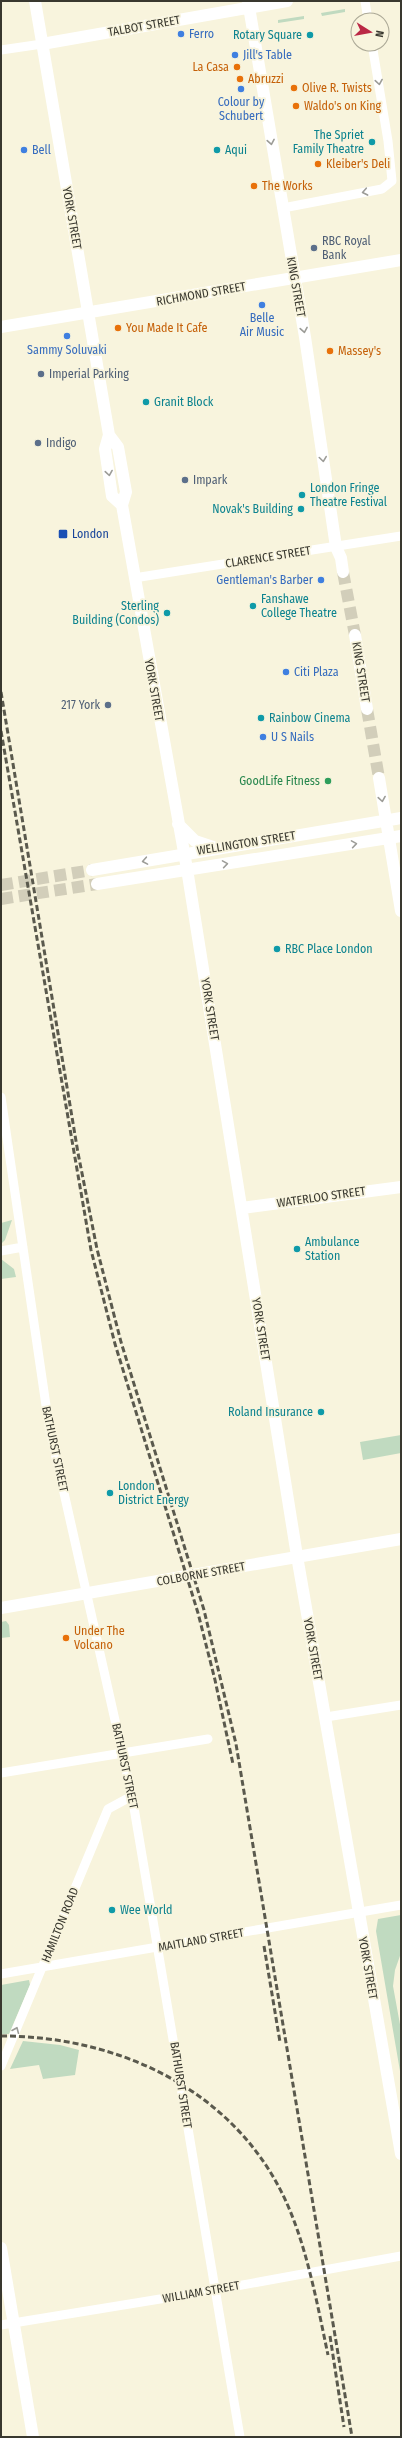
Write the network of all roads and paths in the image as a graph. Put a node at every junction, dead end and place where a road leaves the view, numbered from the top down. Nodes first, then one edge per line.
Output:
1 (35, 1) edge
2 (287, 1) edge
3 (365, 1) edge
4 (248, 4) edge
5 (367, 12) edge
6 (42, 44) junction
7 (1, 50) edge
8 (373, 52) edge
9 (283, 208) junction
10 (401, 260) edge
11 (294, 278) junction
12 (88, 313) junction
13 (1, 327) edge
14 (401, 536) edge
15 (336, 547) junction
16 (343, 572) tunnel mouth
17 (134, 578) junction
18 (355, 635) tunnel mouth
19 (367, 709) tunnel mouth
20 (379, 778) tunnel mouth
21 (401, 818) edge
22 (386, 821) junction
23 (178, 824) junction
24 (395, 837) edge
25 (216, 848) junction
26 (183, 854) junction
27 (187, 869) junction
28 (92, 870) tunnel mouth
29 (97, 884) tunnel mouth
30 (401, 910) edge
31 (1, 1097) edge
32 (401, 1186) edge
33 (242, 1208) junction
34 (23, 1247) junction
35 (1, 1250) edge
36 (401, 1539) edge
37 (297, 1556) junction
38 (87, 1593) junction
39 (1, 1608) edge
40 (401, 1705) edge
41 (326, 1717) junction
42 (208, 1738) dead end
43 (123, 1753) junction
44 (1, 1773) edge
45 (132, 1796) junction
46 (401, 1905) edge
47 (358, 1911) junction
48 (159, 1948) junction
49 (43, 1968) junction
50 (1, 1974) edge
51 (1, 2066) edge
52 (401, 2154) edge
53 (1, 2248) edge
54 (401, 2256) edge
55 (215, 2290) junction
56 (13, 2323) junction
57 (1, 2325) edge
58 (33, 2437) edge
59 (240, 2437) edge

1 - 6 main road, YORK STREET
2 - 4 main road, TALBOT STREET
3 - 5 street
4 - 6 main road, TALBOT STREET
4 -> 9 main road, KING STREET
6 - 7 street, TALBOT STREET
6 - 12 main road, YORK STREET
8 -> 9 street
9 - 11 main road, KING STREET
10 - 11 main road, RICHMOND STREET
11 - 12 main road, RICHMOND STREET
11 -> 15 main road, KING STREET
12 - 13 main road, RICHMOND STREET
12 - 17 main road, YORK STREET
14 - 15 street, CLARENCE STREET
15 - 16 main road, KING STREET
15 - 17 street, CLARENCE STREET
17 - 23 main road, YORK STREET
18 - 19 main road, KING STREET
20 -> 22 main road
21 - 22 main road, WELLINGTON STREET
22 - 24 main road
22 - 25 main road, WELLINGTON STREET
23 - 25 main road
23 - 26 main road, YORK STREET
27 -> 24 main road, WELLINGTON STREET
24 - 30 main road
25 - 26 main road, WELLINGTON STREET
26 - 27 main road, YORK STREET
26 -> 28 main road, WELLINGTON STREET
27 - 29 main road, WELLINGTON STREET
27 - 33 main road, YORK STREET
31 - 34 street, BATHURST STREET
32 - 33 main road, WATERLOO STREET
33 - 37 main road, YORK STREET
34 - 35 street
34 - 38 street, BATHURST STREET
36 - 37 main road, COLBORNE STREET
37 - 38 main road, COLBORNE STREET
37 - 41 main road, YORK STREET
38 - 39 main road, COLBORNE STREET
38 - 43 street, BATHURST STREET
40 - 41 street
41 - 47 main road, YORK STREET
42 - 43 street
43 - 44 street
43 - 45 street, BATHURST STREET
45 - 48 street, BATHURST STREET
45 - 49 street, HAMILTON ROAD
46 - 47 street, MAITLAND STREET
47 - 48 street, MAITLAND STREET
47 - 52 main road, YORK STREET
48 - 49 street, MAITLAND STREET
48 - 55 street, BATHURST STREET
49 - 50 street, MAITLAND STREET
51 -> 49 street, HAMILTON ROAD
53 - 56 main road
54 - 55 street, WILLIAM STREET
55 - 56 street, WILLIAM STREET
55 - 59 street, BATHURST STREET
56 - 57 street, WILLIAM STREET
56 - 58 main road

